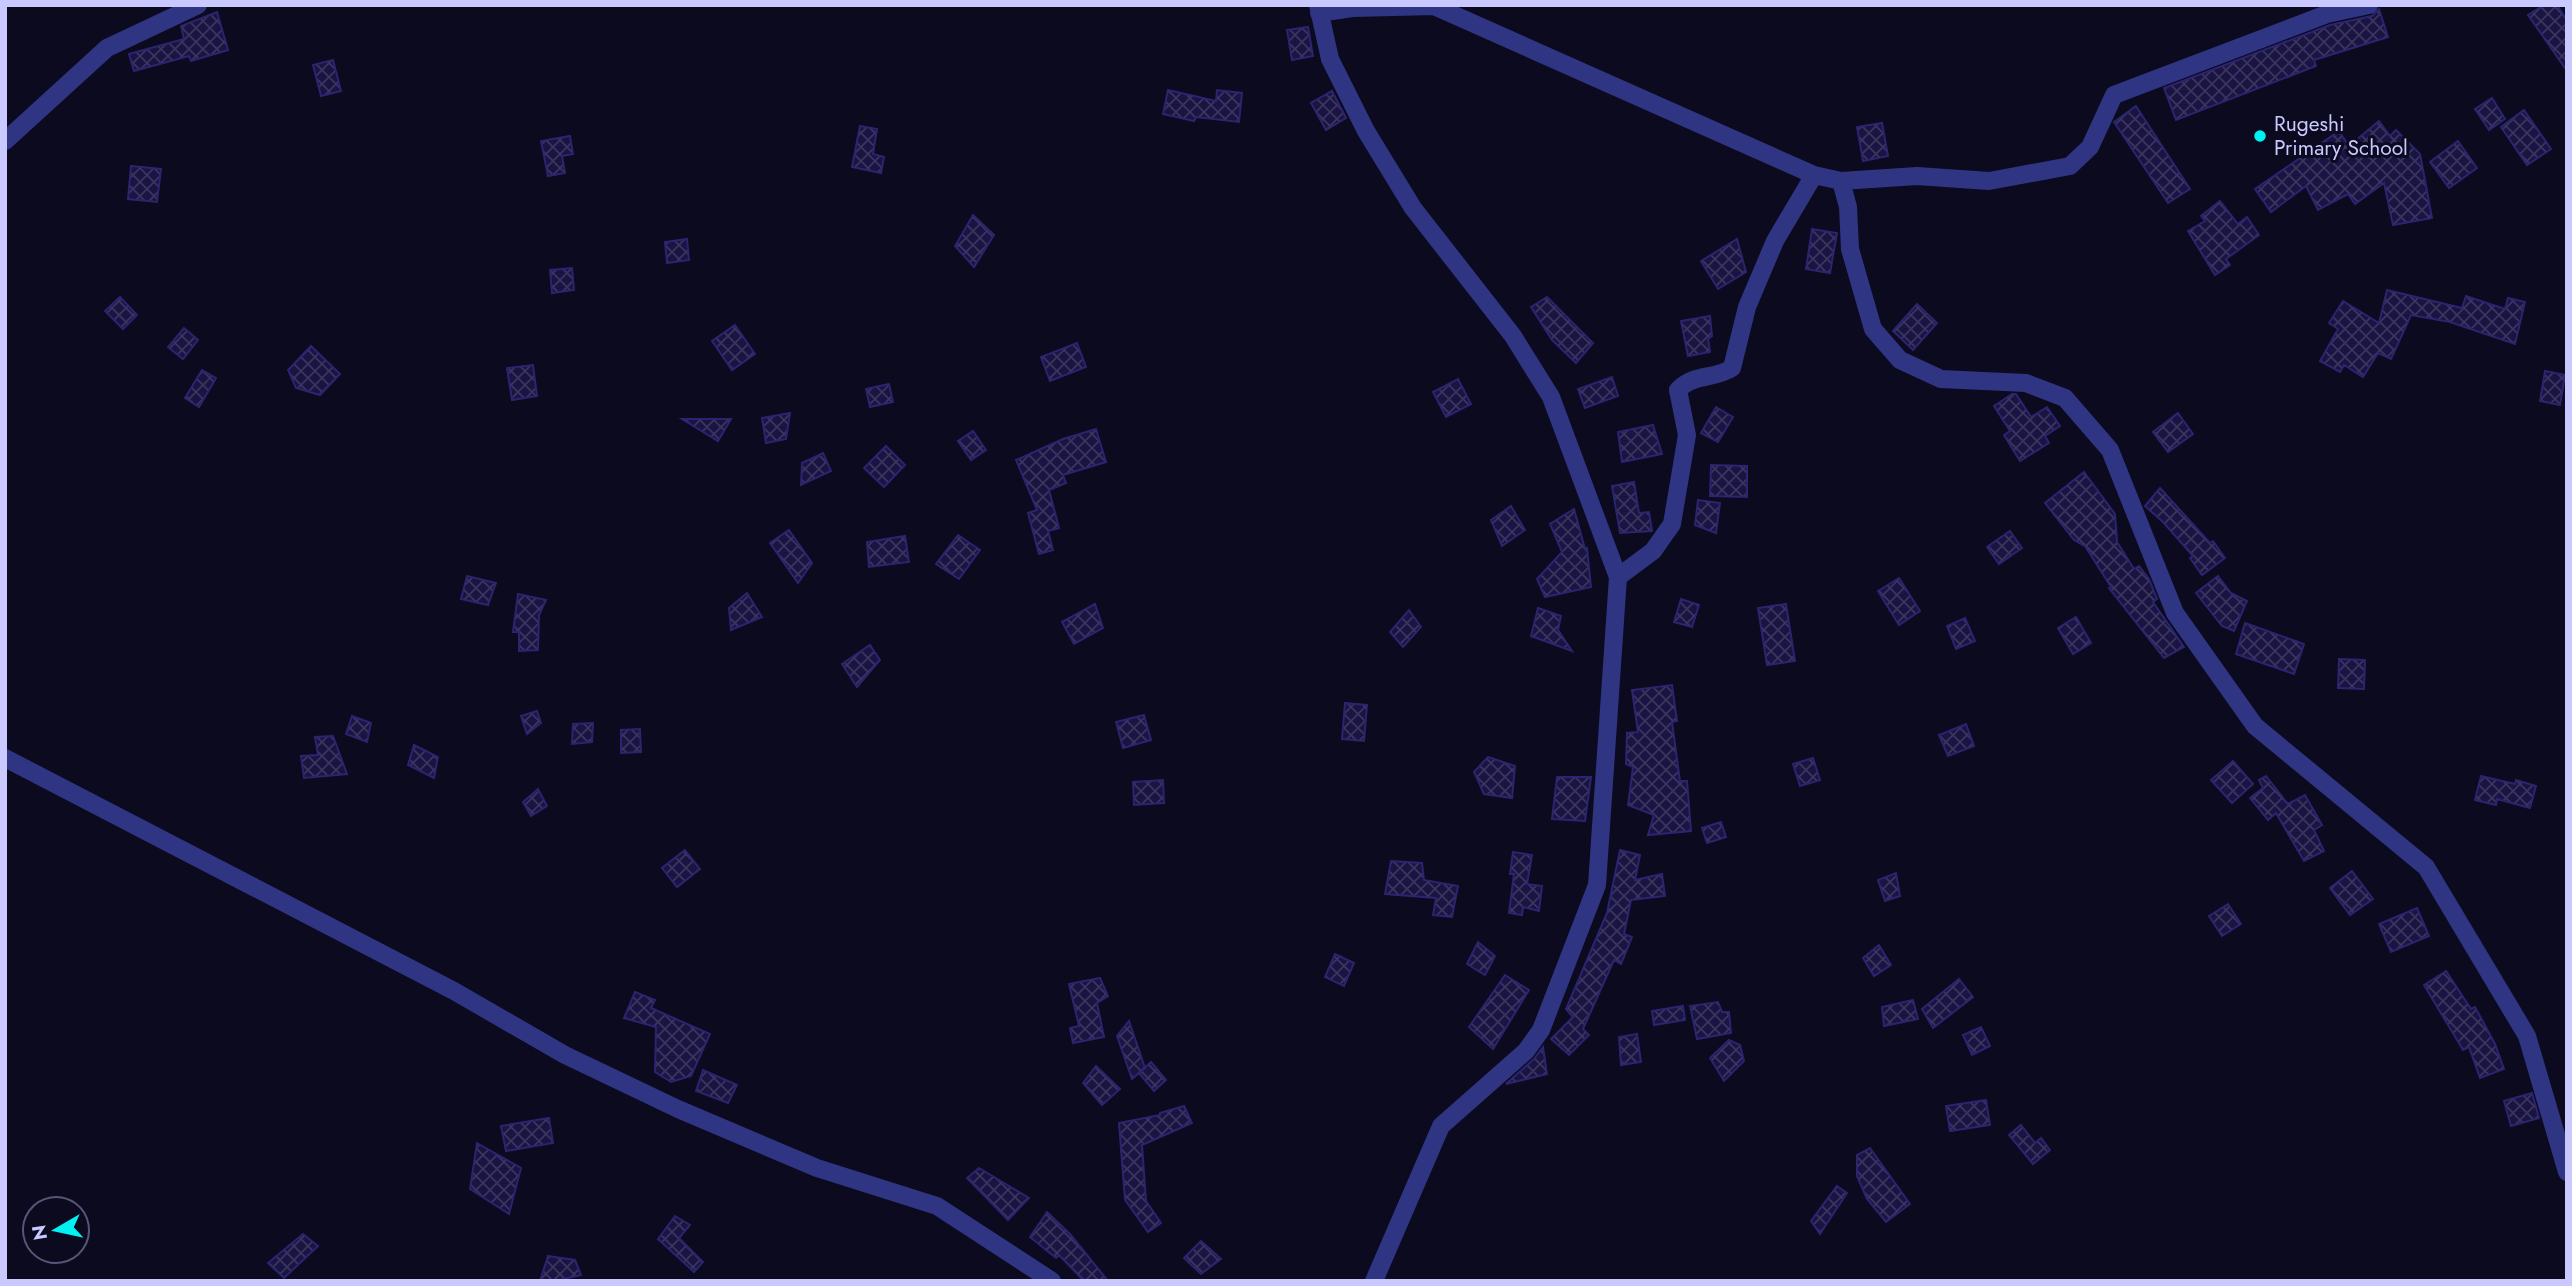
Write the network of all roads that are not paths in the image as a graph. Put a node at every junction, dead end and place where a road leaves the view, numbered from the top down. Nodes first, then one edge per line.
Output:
1 (198, 5) edge
2 (2368, 5) edge
3 (1318, 9) edge
4 (5, 141) edge
5 (1814, 175) junction
6 (1841, 181) junction
7 (1618, 576) junction
8 (5, 758) edge
9 (2567, 1172) edge
10 (1052, 1281) edge
11 (1374, 1281) edge

1 - 4 street
2 - 6 street
3 - 5 street
3 - 7 street
5 - 6 street
5 - 7 street
6 - 9 street
7 - 11 street
8 - 10 street

